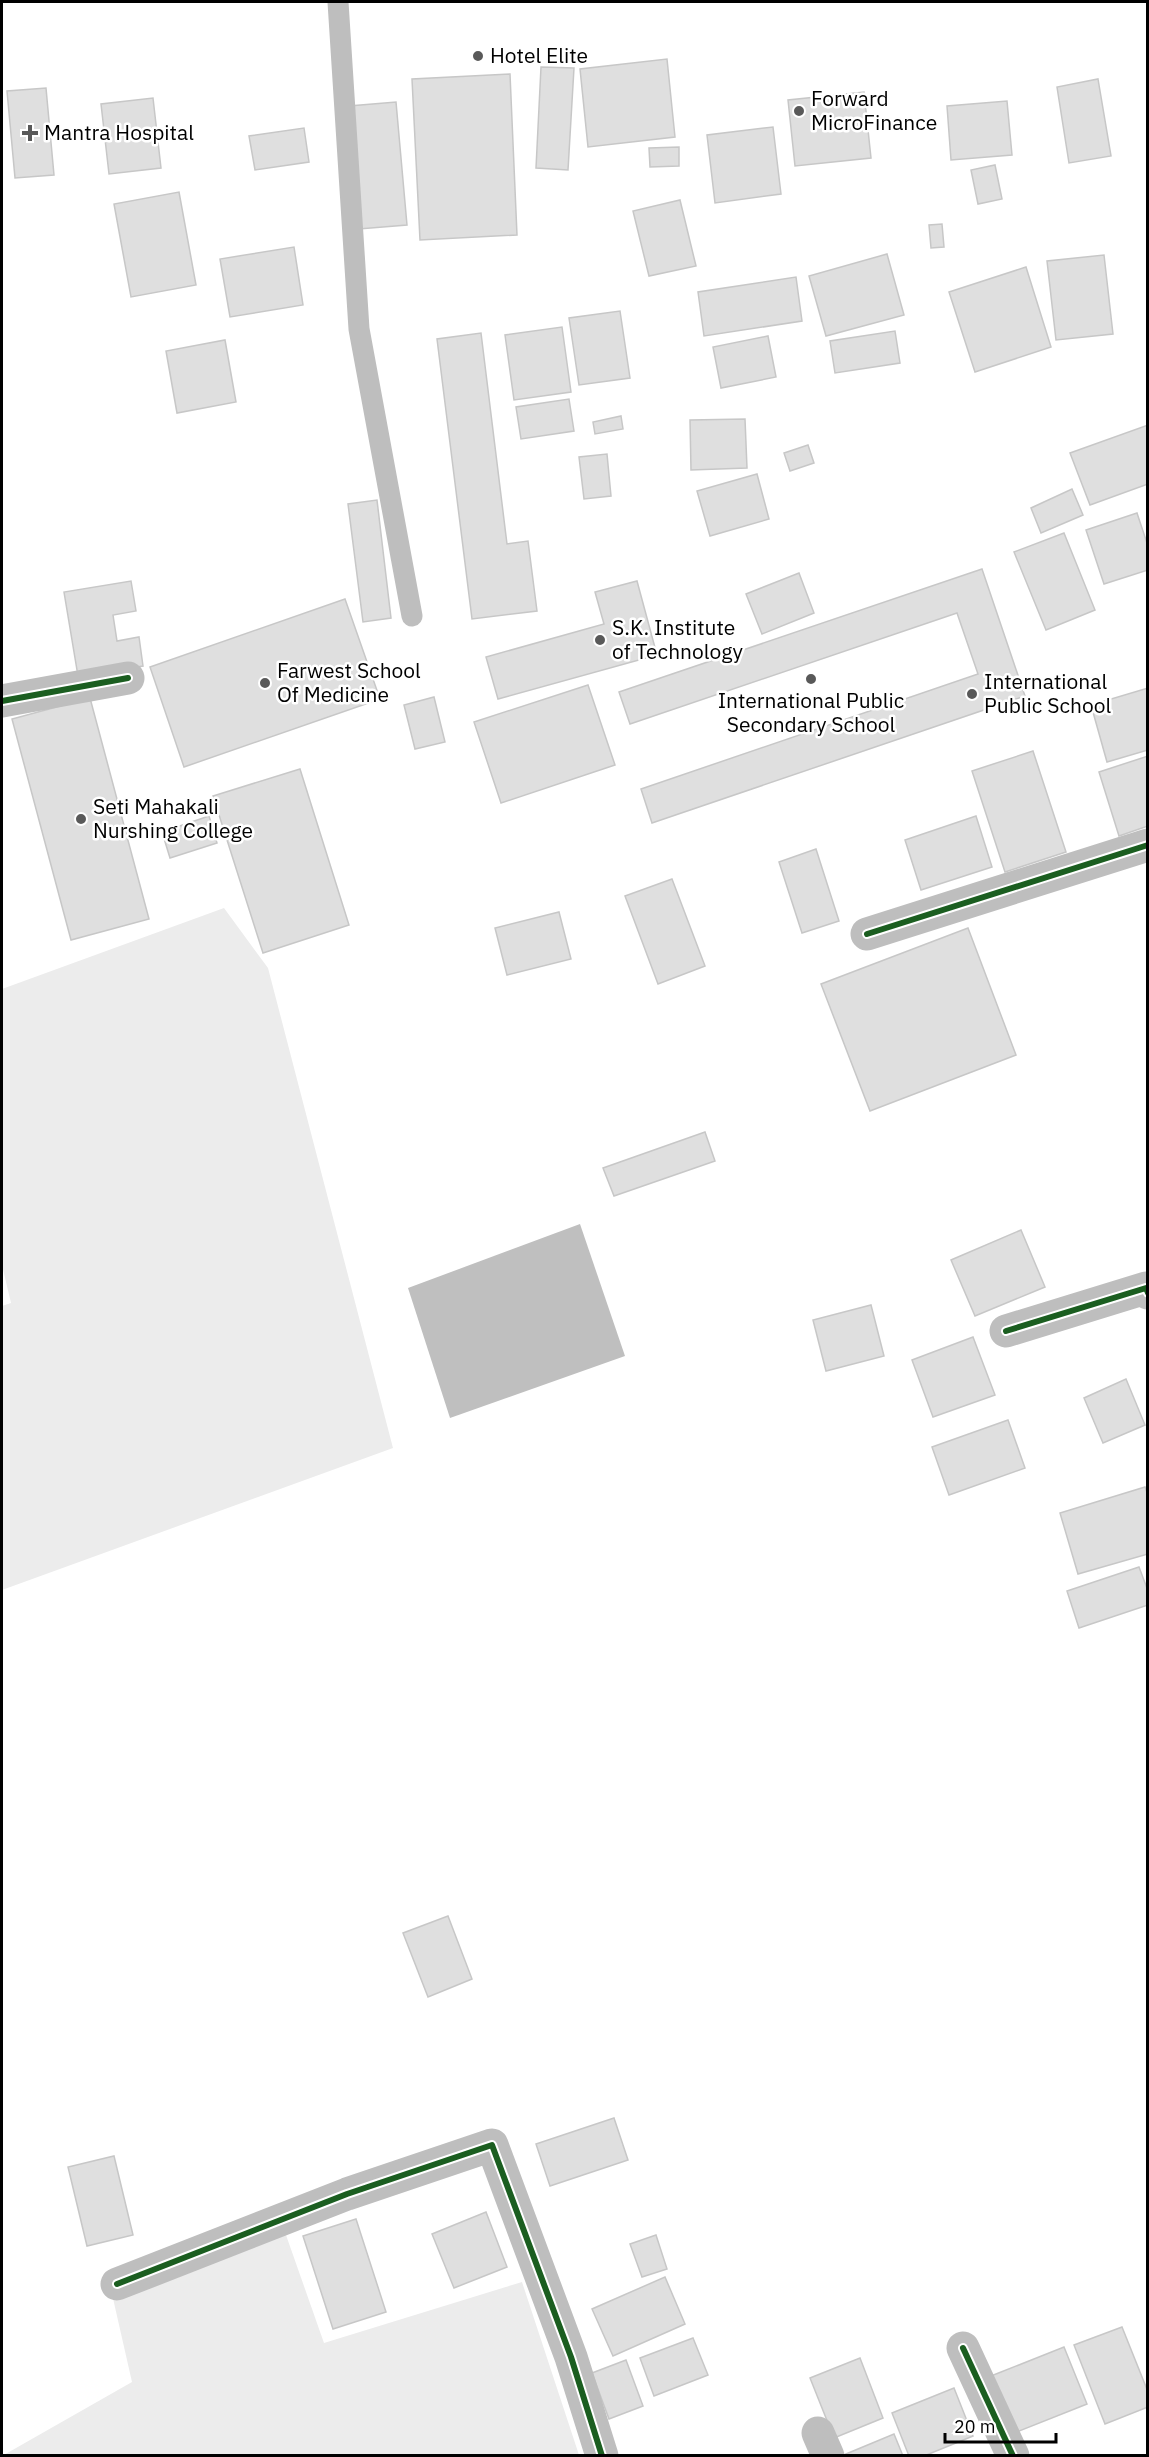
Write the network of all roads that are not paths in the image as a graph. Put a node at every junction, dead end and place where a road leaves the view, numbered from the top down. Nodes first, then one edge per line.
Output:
1 (338, 2) edge
2 (412, 616) dead end
3 (128, 678) dead end
4 (2, 701) edge
5 (1148, 845) edge
6 (867, 934) dead end
7 (1148, 1293) edge
8 (1006, 1331) dead end
9 (117, 2284) dead end
10 (963, 2348) dead end
11 (602, 2456) edge
12 (1013, 2456) edge

1 - 2 lane
3 - 4 street
5 - 6 street
7 - 8 street
9 - 11 street
10 - 12 street

